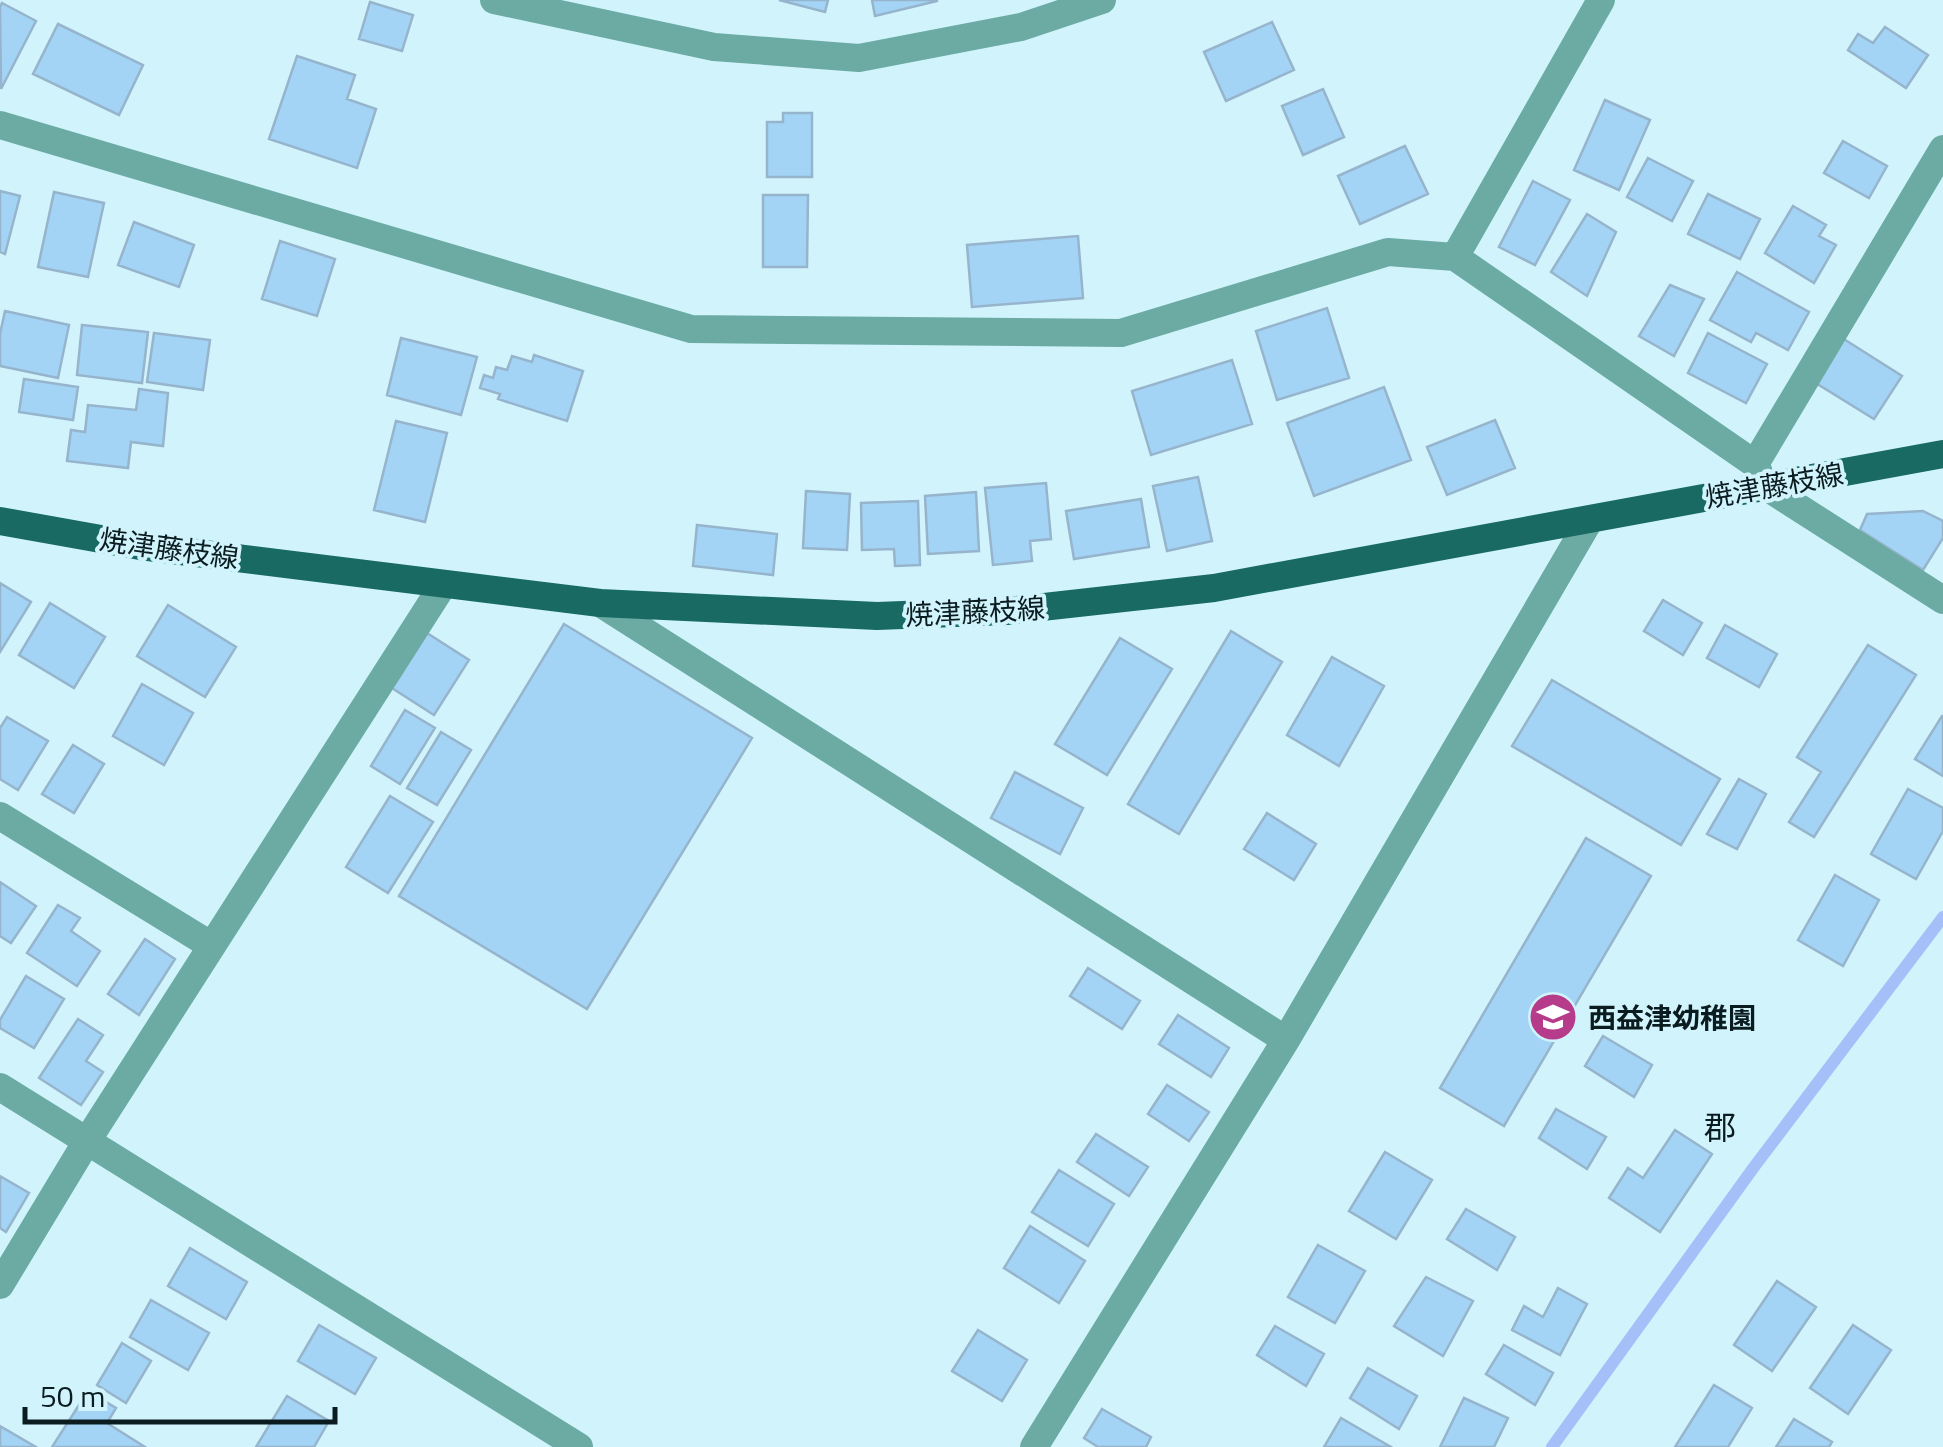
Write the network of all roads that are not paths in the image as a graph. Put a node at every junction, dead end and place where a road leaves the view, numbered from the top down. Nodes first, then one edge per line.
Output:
1 (494, 0) edge
2 (1102, 0) edge
3 (1601, 0) edge
4 (0, 125) edge
5 (1943, 149) edge
6 (1456, 257) junction
7 (1943, 454) edge
8 (1760, 475) junction
9 (1588, 520) junction
10 (0, 521) edge
11 (443, 584) junction
12 (1943, 600) edge
13 (600, 603) junction
14 (0, 816) edge
15 (212, 946) junction
16 (1286, 1040) junction
17 (0, 1087) edge
18 (87, 1141) junction
19 (0, 1285) edge
20 (579, 1447) edge
21 (1034, 1447) edge

1 - 2 street
3 - 6 street
4 - 6 street
5 - 8 street
6 - 8 street
7 - 8 main road, 焼津藤枝線
8 - 9 main road, 焼津藤枝線
8 - 12 street
9 - 13 main road, 焼津藤枝線
9 - 16 street
10 - 11 main road, 焼津藤枝線
11 - 13 main road, 焼津藤枝線
11 - 15 street
13 - 16 street
14 - 15 street
15 - 18 street
16 - 21 street
17 - 18 street
18 - 19 street
18 - 20 street

